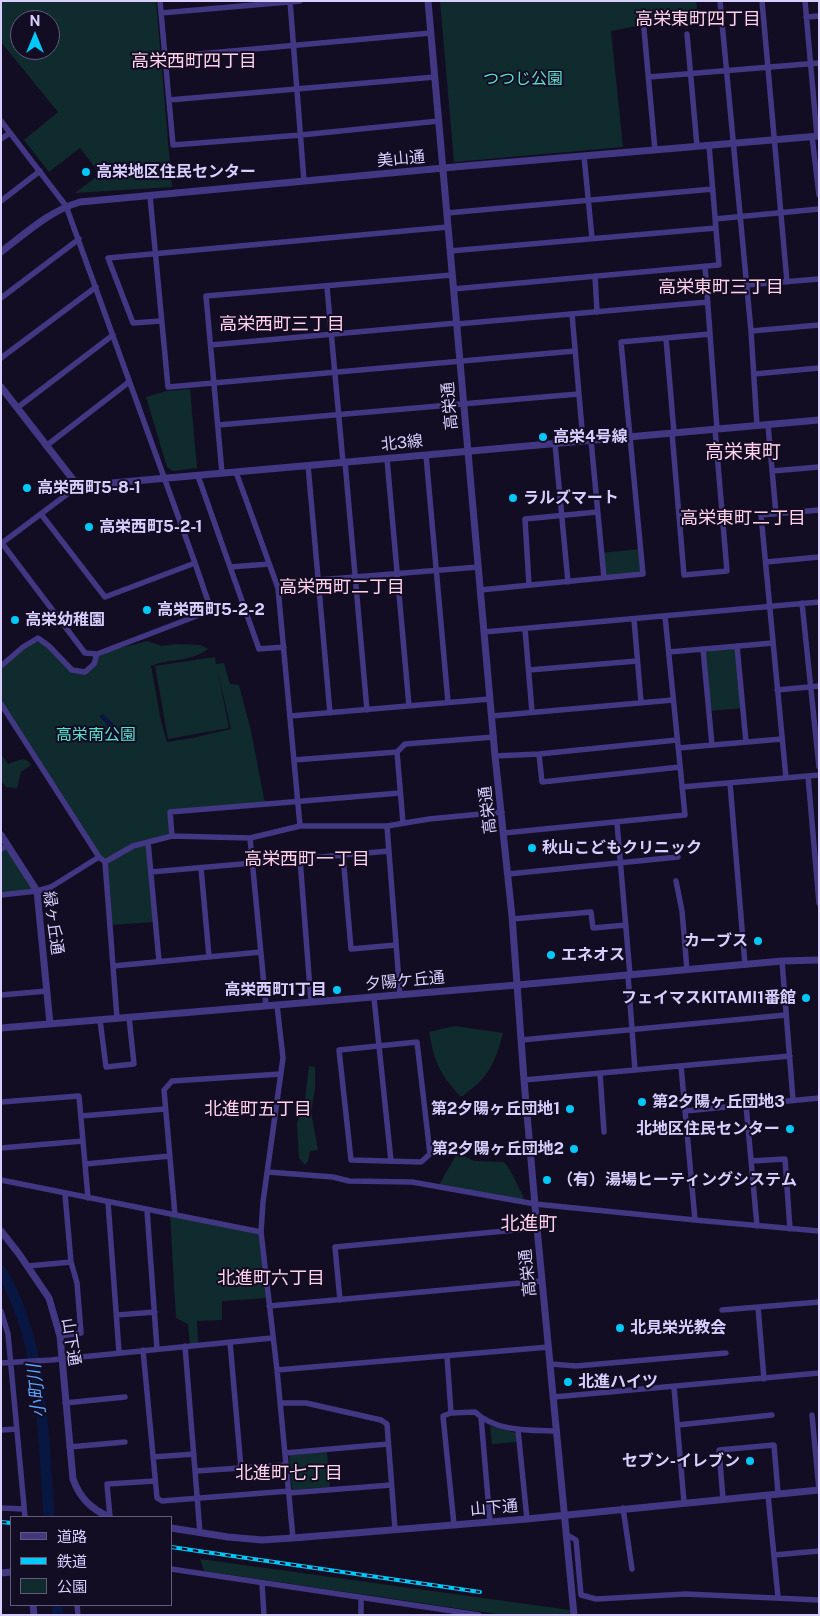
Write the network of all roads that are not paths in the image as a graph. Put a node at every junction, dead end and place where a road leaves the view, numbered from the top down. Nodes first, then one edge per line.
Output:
1 (160, 1) edge
2 (300, 1) edge
3 (428, 1) edge
4 (720, 1) edge
5 (762, 1) edge
6 (805, 1) edge
7 (290, 2) edge
8 (161, 13) junction
9 (806, 16) junction
10 (819, 16) edge
11 (644, 29) dead end
12 (431, 33) junction
13 (687, 34) dead end
14 (294, 45) junction
15 (165, 57) junction
16 (819, 63) edge
17 (810, 64) junction
18 (768, 68) junction
19 (727, 71) junction
20 (690, 74) junction
21 (434, 76) junction
22 (649, 77) junction
23 (298, 89) junction
24 (169, 100) junction
25 (1, 121) edge
26 (439, 121) junction
27 (10, 133) junction
28 (301, 135) junction
29 (816, 136) edge
30 (1, 139) edge
31 (774, 140) junction
32 (733, 143) junction
33 (709, 145) junction
34 (697, 146) junction
35 (655, 150) junction
36 (584, 156) junction
37 (443, 168) junction
38 (40, 171) junction
39 (818, 176) edge
40 (304, 181) junction
41 (712, 189) junction
42 (819, 195) edge
43 (150, 196) junction
44 (588, 200) junction
45 (1, 201) edge
46 (66, 206) junction
47 (819, 209) edge
48 (447, 213) junction
49 (781, 213) junction
50 (740, 216) junction
51 (715, 219) junction
52 (448, 227) junction
53 (716, 228) junction
54 (592, 238) junction
55 (79, 239) junction
56 (450, 251) junction
57 (1, 252) edge
58 (156, 254) junction
59 (705, 266) junction
60 (452, 275) junction
61 (595, 276) junction
62 (819, 279) edge
63 (787, 282) junction
64 (746, 285) junction
65 (96, 286) junction
66 (327, 286) junction
67 (453, 289) junction
68 (1, 298) edge
69 (708, 302) junction
70 (597, 312) junction
71 (572, 314) junction
72 (161, 321) junction
73 (457, 324) junction
74 (819, 325) edge
75 (751, 331) junction
76 (331, 334) junction
77 (710, 334) junction
78 (113, 335) junction
79 (666, 338) junction
80 (211, 345) junction
81 (575, 352) junction
82 (1, 358) edge
83 (460, 361) junction
84 (819, 368) edge
85 (334, 372) junction
86 (754, 374) junction
87 (129, 382) junction
88 (214, 383) junction
89 (1, 387) edge
90 (578, 394) junction
91 (464, 404) junction
92 (17, 408) junction
93 (338, 414) junction
94 (819, 420) edge
95 (218, 425) junction
96 (768, 425) junction
97 (757, 426) junction
98 (716, 429) junction
99 (673, 433) junction
100 (629, 437) junction
101 (591, 440) junction
102 (583, 441) junction
103 (555, 444) junction
104 (46, 446) junction
105 (468, 451) junction
106 (426, 455) junction
107 (387, 459) junction
108 (344, 462) junction
109 (308, 465) junction
110 (819, 467) edge
111 (772, 471) junction
112 (236, 472) junction
113 (222, 473) junction
114 (198, 476) junction
115 (164, 478) junction
116 (78, 486) junction
117 (819, 510) edge
118 (597, 512) junction
119 (42, 514) junction
120 (776, 514) junction
121 (562, 516) junction
122 (1, 542) edge
123 (819, 557) edge
124 (766, 562) junction
125 (195, 563) junction
126 (269, 564) junction
127 (230, 566) junction
128 (478, 567) junction
129 (437, 570) junction
130 (397, 573) junction
131 (355, 577) junction
132 (604, 578) junction
133 (318, 580) junction
134 (568, 582) junction
135 (529, 585) junction
136 (480, 590) junction
137 (819, 602) edge
138 (802, 603) junction
139 (770, 606) junction
140 (665, 616) junction
141 (634, 619) junction
142 (525, 629) junction
143 (484, 632) junction
144 (773, 643) junction
145 (737, 646) junction
146 (284, 647) junction
147 (703, 649) junction
148 (669, 652) junction
149 (97, 654) junction
150 (638, 661) junction
151 (1, 666) edge
152 (529, 670) junction
153 (819, 686) edge
154 (810, 687) junction
155 (778, 690) junction
156 (490, 699) junction
157 (673, 700) junction
158 (448, 702) junction
159 (641, 702) junction
160 (1, 704) edge
161 (409, 706) junction
162 (368, 710) junction
163 (532, 712) junction
164 (330, 713) junction
165 (290, 716) junction
166 (492, 716) junction
167 (494, 737) junction
168 (782, 739) junction
169 (677, 740) junction
170 (746, 742) junction
171 (712, 745) junction
172 (678, 748) junction
173 (397, 752) junction
174 (540, 754) junction
175 (495, 756) junction
176 (294, 760) junction
177 (680, 767) junction
178 (819, 767) edge
179 (819, 775) edge
180 (808, 776) junction
181 (786, 778) junction
182 (730, 783) junction
183 (682, 787) junction
184 (400, 793) junction
185 (298, 801) junction
186 (502, 812) junction
187 (403, 823) junction
188 (617, 823) junction
189 (300, 826) junction
190 (387, 826) junction
191 (504, 833) junction
192 (1, 835) edge
193 (172, 836) junction
194 (250, 838) junction
195 (148, 842) junction
196 (5, 847) edge
197 (389, 851) junction
198 (343, 855) junction
199 (99, 857) junction
200 (678, 857) dead end
201 (300, 859) junction
202 (105, 862) junction
203 (253, 863) junction
204 (621, 863) junction
205 (201, 868) junction
206 (150, 872) junction
207 (508, 874) junction
208 (676, 881) dead end
209 (37, 891) junction
210 (1, 894) edge
211 (819, 903) edge
212 (512, 919) junction
213 (626, 925) junction
214 (396, 945) junction
215 (261, 952) junction
216 (209, 956) junction
217 (816, 958) edge
218 (159, 961) junction
219 (782, 961) junction
220 (745, 964) junction
221 (114, 966) junction
222 (687, 970) junction
223 (629, 975) junction
224 (517, 985) junction
225 (47, 991) junction
226 (1, 995) edge
227 (400, 995) junction
228 (374, 998) junction
229 (311, 1002) junction
230 (277, 1005) junction
231 (266, 1006) junction
232 (786, 1015) junction
233 (128, 1017) junction
234 (117, 1018) junction
235 (100, 1020) junction
236 (50, 1024) junction
237 (1, 1028) edge
238 (632, 1030) junction
239 (521, 1040) junction
240 (379, 1046) junction
241 (790, 1056) junction
242 (681, 1066) junction
243 (635, 1070) junction
244 (600, 1073) junction
245 (281, 1074) junction
246 (524, 1080) junction
247 (819, 1098) edge
248 (793, 1100) junction
249 (1, 1102) edge
250 (746, 1105) junction
251 (165, 1109) junction
252 (685, 1111) junction
253 (81, 1116) junction
254 (604, 1132) dead end
255 (83, 1141) junction
256 (1, 1148) edge
257 (170, 1156) junction
258 (390, 1161) junction
259 (752, 1161) junction
260 (85, 1164) junction
261 (268, 1172) junction
262 (1, 1180) edge
263 (65, 1194) junction
264 (88, 1198) junction
265 (108, 1202) junction
266 (535, 1204) junction
267 (147, 1210) junction
268 (174, 1215) junction
269 (696, 1220) junction
270 (757, 1226) junction
271 (537, 1228) junction
272 (790, 1229) junction
273 (1, 1230) edge
274 (819, 1230) edge
275 (261, 1232) junction
276 (71, 1262) junction
277 (28, 1266) junction
278 (542, 1281) junction
279 (340, 1300) junction
280 (819, 1302) edge
281 (269, 1306) junction
282 (758, 1307) junction
283 (722, 1310) dead end
284 (1, 1311) edge
285 (155, 1312) junction
286 (116, 1315) junction
287 (5, 1334) edge
288 (60, 1336) junction
289 (272, 1338) junction
290 (230, 1342) junction
291 (185, 1346) junction
292 (549, 1346) junction
293 (157, 1349) junction
294 (143, 1350) junction
295 (119, 1352) junction
296 (726, 1352) dead end
297 (447, 1356) junction
298 (61, 1359) junction
299 (11, 1362) junction
300 (1, 1363) edge
301 (550, 1364) junction
302 (277, 1370) junction
303 (819, 1373) edge
304 (764, 1379) junction
305 (674, 1386) junction
306 (125, 1397) dead end
307 (554, 1398) junction
308 (65, 1403) junction
309 (280, 1404) junction
310 (451, 1413) junction
311 (772, 1415) dead end
312 (812, 1415) dead end
313 (480, 1417) junction
314 (678, 1424) junction
315 (16, 1429) junction
316 (1, 1430) edge
317 (518, 1430) junction
318 (557, 1431) junction
319 (125, 1442) dead end
320 (388, 1444) junction
321 (69, 1446) junction
322 (285, 1453) junction
323 (194, 1454) junction
324 (152, 1457) junction
325 (286, 1464) junction
326 (241, 1468) junction
327 (196, 1471) junction
328 (154, 1481) junction
329 (391, 1485) junction
330 (819, 1490) edge
331 (289, 1492) junction
332 (778, 1493) junction
333 (768, 1494) junction
334 (197, 1498) junction
335 (723, 1499) junction
336 (684, 1502) junction
337 (1, 1508) edge
338 (623, 1508) junction
339 (24, 1509) junction
340 (565, 1515) junction
341 (25, 1516) edge
342 (107, 1516) edge
343 (109, 1516) edge
344 (527, 1519) junction
345 (490, 1522) junction
346 (454, 1525) junction
347 (172, 1528) edge
348 (395, 1529) junction
349 (200, 1533) junction
350 (566, 1534) junction
351 (293, 1538) junction
352 (819, 1551) edge
353 (774, 1555) junction
354 (172, 1569) edge
355 (632, 1569) dead end
356 (262, 1584) junction
357 (778, 1597) junction
358 (361, 1598) junction
359 (819, 1600) edge
360 (434, 1612) edge
361 (474, 1614) edge
362 (264, 1615) edge
363 (361, 1615) edge
364 (574, 1615) edge

1 - 8 street
2 - 7 street
3 - 12 street, 高栄通
4 - 19 street
5 - 18 street
6 - 9 street
7 - 8 street
7 - 14 street
8 - 15 street
9 - 10 street
9 - 17 street
11 - 22 street
12 - 14 street
12 - 21 street, 高栄通
13 - 20 street
14 - 15 street
14 - 23 street
15 - 24 street
16 - 17 street
17 - 18 street
17 - 29 street
18 - 19 street
18 - 31 street
19 - 20 street
19 - 32 street
20 - 22 street
20 - 34 street
21 - 23 street
21 - 26 street, 高栄通
22 - 35 street
23 - 24 street
23 - 28 street
24 - 28 street
25 - 27 street
26 - 28 street
26 - 37 street, 高栄通
27 - 30 street
27 - 38 street
28 - 40 street
29 - 31 street, 美山通
29 - 39 street
31 - 32 street, 美山通
31 - 49 street
32 - 33 street, 美山通
32 - 50 street
33 - 34 street, 美山通
33 - 41 street
34 - 35 street, 美山通
35 - 36 street, 美山通
36 - 37 street, 美山通
36 - 44 street
37 - 40 street, 美山通
37 - 48 street, 高栄通
38 - 45 street
38 - 46 street
39 - 42 street
40 - 43 street, 美山通
41 - 44 street
41 - 51 street
43 - 46 street, 美山通
43 - 58 street
44 - 48 street
44 - 54 street
46 - 55 street
46 - 57 street, 美山通
47 - 49 street
48 - 52 street, 高栄通
49 - 50 street
49 - 63 street
50 - 51 street
50 - 64 street
51 - 53 street
52 - 56 street, 高栄通
52 - 58 street
53 - 54 street
53 - 59 street
54 - 56 street
55 - 65 street
55 - 68 street
56 - 60 street, 高栄通
58 - 72 street
58 - 72 street
59 - 61 street
59 - 69 street
60 - 66 street
60 - 67 street, 高栄通
61 - 67 street
61 - 70 street
62 - 63 street
63 - 64 street
64 - 75 street
65 - 78 street
65 - 82 street
66 - 76 street
66 - 80 street
67 - 73 street, 高栄通
69 - 70 street
69 - 77 street
70 - 71 street
71 - 73 street
71 - 81 street
72 - 88 street
73 - 76 street
73 - 83 street, 高栄通
74 - 75 street
75 - 86 street
76 - 80 street
76 - 85 street
77 - 79 street
77 - 98 street
78 - 87 street
78 - 92 street
79 - 99 street
79 - 100 street
80 - 88 street
81 - 83 street
81 - 90 street
83 - 85 street
83 - 91 street, 高栄通
84 - 86 street
85 - 88 street
85 - 93 street
86 - 97 street
87 - 104 street
87 - 115 street
88 - 95 street
89 - 92 street
90 - 91 street
90 - 102 street
91 - 93 street
91 - 105 street, 高栄通
92 - 104 street
93 - 95 street
93 - 108 street
94 - 96 street, 北3線
95 - 113 street
96 - 97 street, 北3線
96 - 111 street
97 - 98 street, 北3線
98 - 99 street, 北3線
98 - 99 street
99 - 100 street, 北3線
100 - 101 street, 北3線
100 - 132 street
101 - 102 street, 北3線
101 - 118 street
102 - 103 street, 北3線
103 - 105 street, 北3線
103 - 121 street
104 - 116 street
105 - 106 street, 北3線
105 - 128 street, 高栄通
106 - 107 street, 北3線
106 - 129 street
107 - 108 street, 北3線
107 - 130 street
108 - 109 street, 北3線
108 - 131 street
109 - 112 street, 北3線
109 - 133 street
110 - 111 street
111 - 120 street
112 - 113 street, 北3線
112 - 126 street
113 - 114 street, 北3線
114 - 115 street, 北3線
114 - 127 street
115 - 116 street, 北3線
115 - 125 street
116 - 119 street
117 - 120 street
118 - 121 street
118 - 132 street
119 - 122 street
119 - 125 street
120 - 124 street
121 - 134 street
121 - 135 street
122 - 149 street
123 - 124 street
124 - 139 street
125 - 149 street
126 - 127 street
126 - 146 street
127 - 146 street
128 - 129 street
128 - 136 street, 高栄通
129 - 130 street
129 - 158 street
130 - 131 street
130 - 161 street
131 - 133 street
131 - 162 street
132 - 134 street
133 - 164 street
134 - 135 street
135 - 136 street
136 - 143 street, 高栄通
137 - 138 street
138 - 139 street
138 - 154 street
139 - 140 street
139 - 144 street
140 - 141 street
140 - 148 street
141 - 142 street
141 - 150 street
142 - 143 street
142 - 152 street
143 - 156 street, 高栄通
144 - 145 street
144 - 155 street
145 - 147 street
145 - 170 street
146 - 165 street
147 - 148 street
147 - 171 street
148 - 157 street
149 - 151 street
150 - 152 street
150 - 159 street
152 - 163 street
153 - 154 street
154 - 155 street
154 - 178 street
155 - 168 street
156 - 158 street
156 - 166 street, 高栄通
157 - 159 street
157 - 169 street
158 - 161 street
159 - 163 street
160 - 199 street
161 - 162 street
162 - 164 street
163 - 166 street
164 - 165 street
165 - 176 street
166 - 167 street, 高栄通
167 - 173 street
167 - 175 street, 高栄通
168 - 170 street
168 - 181 street
169 - 172 street
169 - 174 street
170 - 171 street
171 - 172 street
172 - 177 street
173 - 176 street
173 - 184 street
174 - 175 street
174 - 177 street
175 - 186 street, 高栄通
176 - 185 street
177 - 183 street
179 - 180 street
180 - 181 street
180 - 211 street
181 - 182 street
182 - 183 street
182 - 220 street
183 - 188 street
184 - 185 street
184 - 187 street
185 - 189 street
185 - 193 street
186 - 187 street
186 - 191 street, 高栄通
187 - 190 street
188 - 191 street
188 - 204 street
189 - 190 street
189 - 194 street
190 - 197 street
191 - 207 street, 高栄通
192 - 196 street, 緑ヶ丘通
193 - 194 street
193 - 195 street
194 - 203 street
195 - 202 street
195 - 206 street
196 - 209 street, 緑ヶ丘通
197 - 198 street
197 - 214 street
198 - 201 street
198 - 214 street
199 - 202 street
199 - 209 street
200 - 204 street
201 - 203 street
201 - 229 street
202 - 221 street
203 - 205 street
203 - 215 street
204 - 207 street
204 - 213 street
205 - 206 street
205 - 216 street
206 - 218 street
207 - 212 street, 高栄通
208 - 222 street
209 - 210 street
209 - 225 street, 緑ヶ丘通
212 - 213 street
212 - 224 street, 高栄通
213 - 223 street
214 - 227 street
215 - 216 street
215 - 231 street
216 - 218 street
217 - 219 street, 夕陽ケ丘通
218 - 221 street
219 - 220 street, 夕陽ケ丘通
219 - 232 street
220 - 222 street, 夕陽ケ丘通
221 - 234 street
222 - 223 street, 夕陽ケ丘通
223 - 224 street, 夕陽ケ丘通
223 - 238 street
224 - 227 street, 夕陽ケ丘通
224 - 239 street, 高栄通
225 - 226 street
225 - 236 street, 緑ヶ丘通
227 - 228 street, 夕陽ケ丘通
228 - 229 street, 夕陽ケ丘通
228 - 240 street
229 - 230 street, 夕陽ケ丘通
230 - 231 street, 夕陽ケ丘通
230 - 245 street
231 - 233 street, 夕陽ケ丘通
232 - 238 street
232 - 241 street
233 - 234 street, 夕陽ケ丘通
233 - 235 street
234 - 235 street, 夕陽ケ丘通
235 - 236 street, 夕陽ケ丘通
236 - 237 street, 夕陽ケ丘通
238 - 239 street
238 - 243 street
239 - 246 street, 高栄通
240 - 258 street
240 - 258 street
240 - 258 street
241 - 242 street
241 - 248 street
242 - 243 street
242 - 252 street
243 - 244 street
244 - 246 street
244 - 254 street
245 - 251 street
245 - 261 street
246 - 266 street, 高栄通
247 - 248 street
248 - 250 street
249 - 253 street
250 - 252 street
250 - 259 street
251 - 253 street
251 - 257 street
252 - 269 street
253 - 255 street
255 - 256 street
255 - 260 street
257 - 260 street
257 - 268 street
259 - 270 street
259 - 272 street
260 - 264 street
261 - 266 street
261 - 275 street
262 - 263 street
263 - 264 street
263 - 276 street
264 - 265 street
265 - 267 street
265 - 286 street
266 - 269 street
266 - 271 street, 高栄通
267 - 268 street
267 - 285 street
268 - 275 street
269 - 270 street
270 - 272 street
271 - 278 street, 高栄通
271 - 279 street
272 - 274 street
273 - 277 street, 山下通
275 - 281 street
276 - 277 street
276 - 288 street
277 - 288 street, 山下通
278 - 279 street
278 - 292 street, 高栄通
279 - 281 street
280 - 282 street
281 - 289 street
282 - 283 street
282 - 304 street
284 - 287 street
285 - 286 street
285 - 293 street
286 - 295 street
287 - 299 street
288 - 298 street, 山下通
289 - 290 street
289 - 302 street
290 - 291 street
290 - 326 street
291 - 293 street
291 - 323 street
292 - 297 street
292 - 301 street, 高栄通
293 - 294 street
294 - 295 street
294 - 324 street
295 - 298 street
296 - 301 street
297 - 302 street
297 - 310 street
298 - 299 street
298 - 308 street, 山下通
299 - 300 street
299 - 315 street
301 - 307 street, 高栄通
302 - 309 street
303 - 304 street
304 - 305 street
305 - 307 street
305 - 314 street
306 - 308 street
307 - 318 street, 高栄通
308 - 321 street, 山下通
309 - 320 street
309 - 322 street
310 - 313 street
310 - 346 street
311 - 314 street
312 - 330 street
313 - 317 street
313 - 345 street
314 - 336 street
315 - 316 street
315 - 339 street
317 - 318 street
317 - 344 street
318 - 340 street, 高栄通
319 - 321 street
320 - 322 street
320 - 329 street
321 - 342 street, 山下通
322 - 325 street
323 - 324 street
323 - 327 street
324 - 328 street
325 - 326 street
325 - 331 street
326 - 327 street
327 - 334 street
328 - 334 street
328 - 343 street
329 - 331 street
329 - 348 street
330 - 332 street, 山下通
331 - 334 street
331 - 351 street
332 - 333 street, 山下通
332 - 335 street
333 - 335 street, 山下通
333 - 353 street
334 - 349 street
335 - 336 street, 山下通
336 - 338 street, 山下通
337 - 339 street
338 - 340 street, 山下通
338 - 355 street
339 - 341 street
340 - 344 street, 山下通
340 - 350 street, 高栄通
344 - 345 street, 山下通
345 - 346 street, 山下通
346 - 348 street, 山下通
347 - 349 street, 山下通
348 - 351 street, 山下通
349 - 351 street, 山下通
350 - 357 street
350 - 364 street, 高栄通
352 - 353 street
353 - 357 street
354 - 356 street
356 - 358 street
356 - 362 street
357 - 359 street
358 - 360 street
358 - 363 street
360 - 361 street

